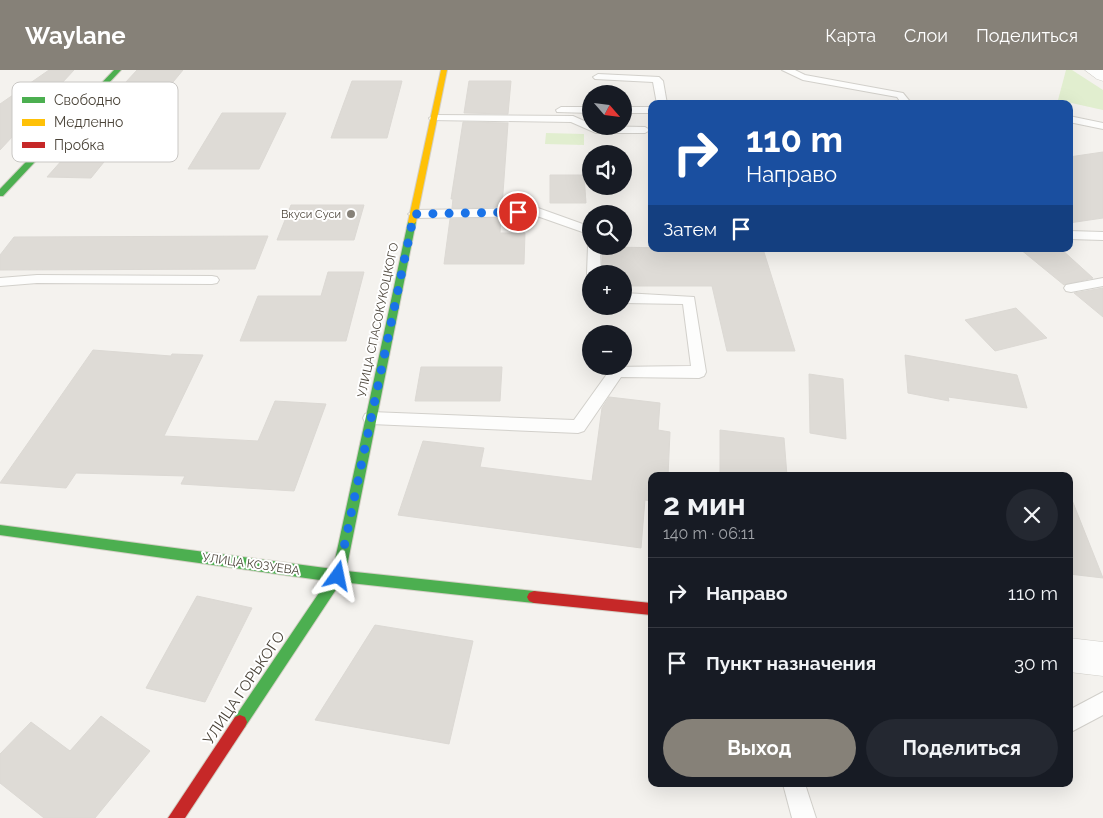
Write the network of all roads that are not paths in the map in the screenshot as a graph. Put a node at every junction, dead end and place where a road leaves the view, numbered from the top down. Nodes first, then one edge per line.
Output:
1 (118, 70) edge
2 (444, 70) edge
3 (787, 70) edge
4 (1093, 70) edge
5 (1103, 76) edge
6 (598, 77) dead end
7 (106, 82) edge
8 (661, 100) edge
9 (904, 100) edge
10 (582, 110) edge
11 (632, 110) edge
12 (648, 110) edge
13 (435, 114) junction
14 (1073, 120) edge
15 (1103, 126) edge
16 (645, 130) dead end
17 (30, 162) edge
18 (0, 193) edge
19 (414, 214) junction
20 (582, 227) edge
21 (1073, 235) edge
22 (1103, 236) edge
23 (212, 280) dead end
24 (0, 282) edge
25 (1103, 282) edge
26 (1071, 288) dead end
27 (632, 298) edge
28 (371, 418) junction
29 (0, 530) edge
30 (338, 576) junction
31 (648, 609) edge
32 (1073, 655) edge
33 (1103, 659) edge
34 (1103, 702) edge
35 (1073, 720) edge
36 (795, 787) edge
37 (176, 818) edge
38 (804, 818) edge

1 - 7 street
2 - 13 street, УЛИЦА СПАСОКУКОЦКОГО
3 - 9 lane
4 - 5 street
6 - 8 lane
10 - 13 lane
11 - 12 lane
13 - 16 lane
13 - 19 street, УЛИЦА СПАСОКУКОЦКОГО
14 - 15 lane
17 - 18 street
19 - 20 lane
19 - 28 street, УЛИЦА СПАСОКУКОЦКОГО
21 - 22 lane
23 - 24 lane
25 - 26 lane
27 - 28 lane
28 - 30 street, УЛИЦА СПАСОКУКОЦКОГО
29 - 30 street, УЛИЦА КОЗУЕВА
30 - 31 street, УЛИЦА КОЗУЕВА
30 - 37 street, УЛИЦА ГОРЬКОГО
32 - 33 street
34 - 35 lane
36 - 38 lane

